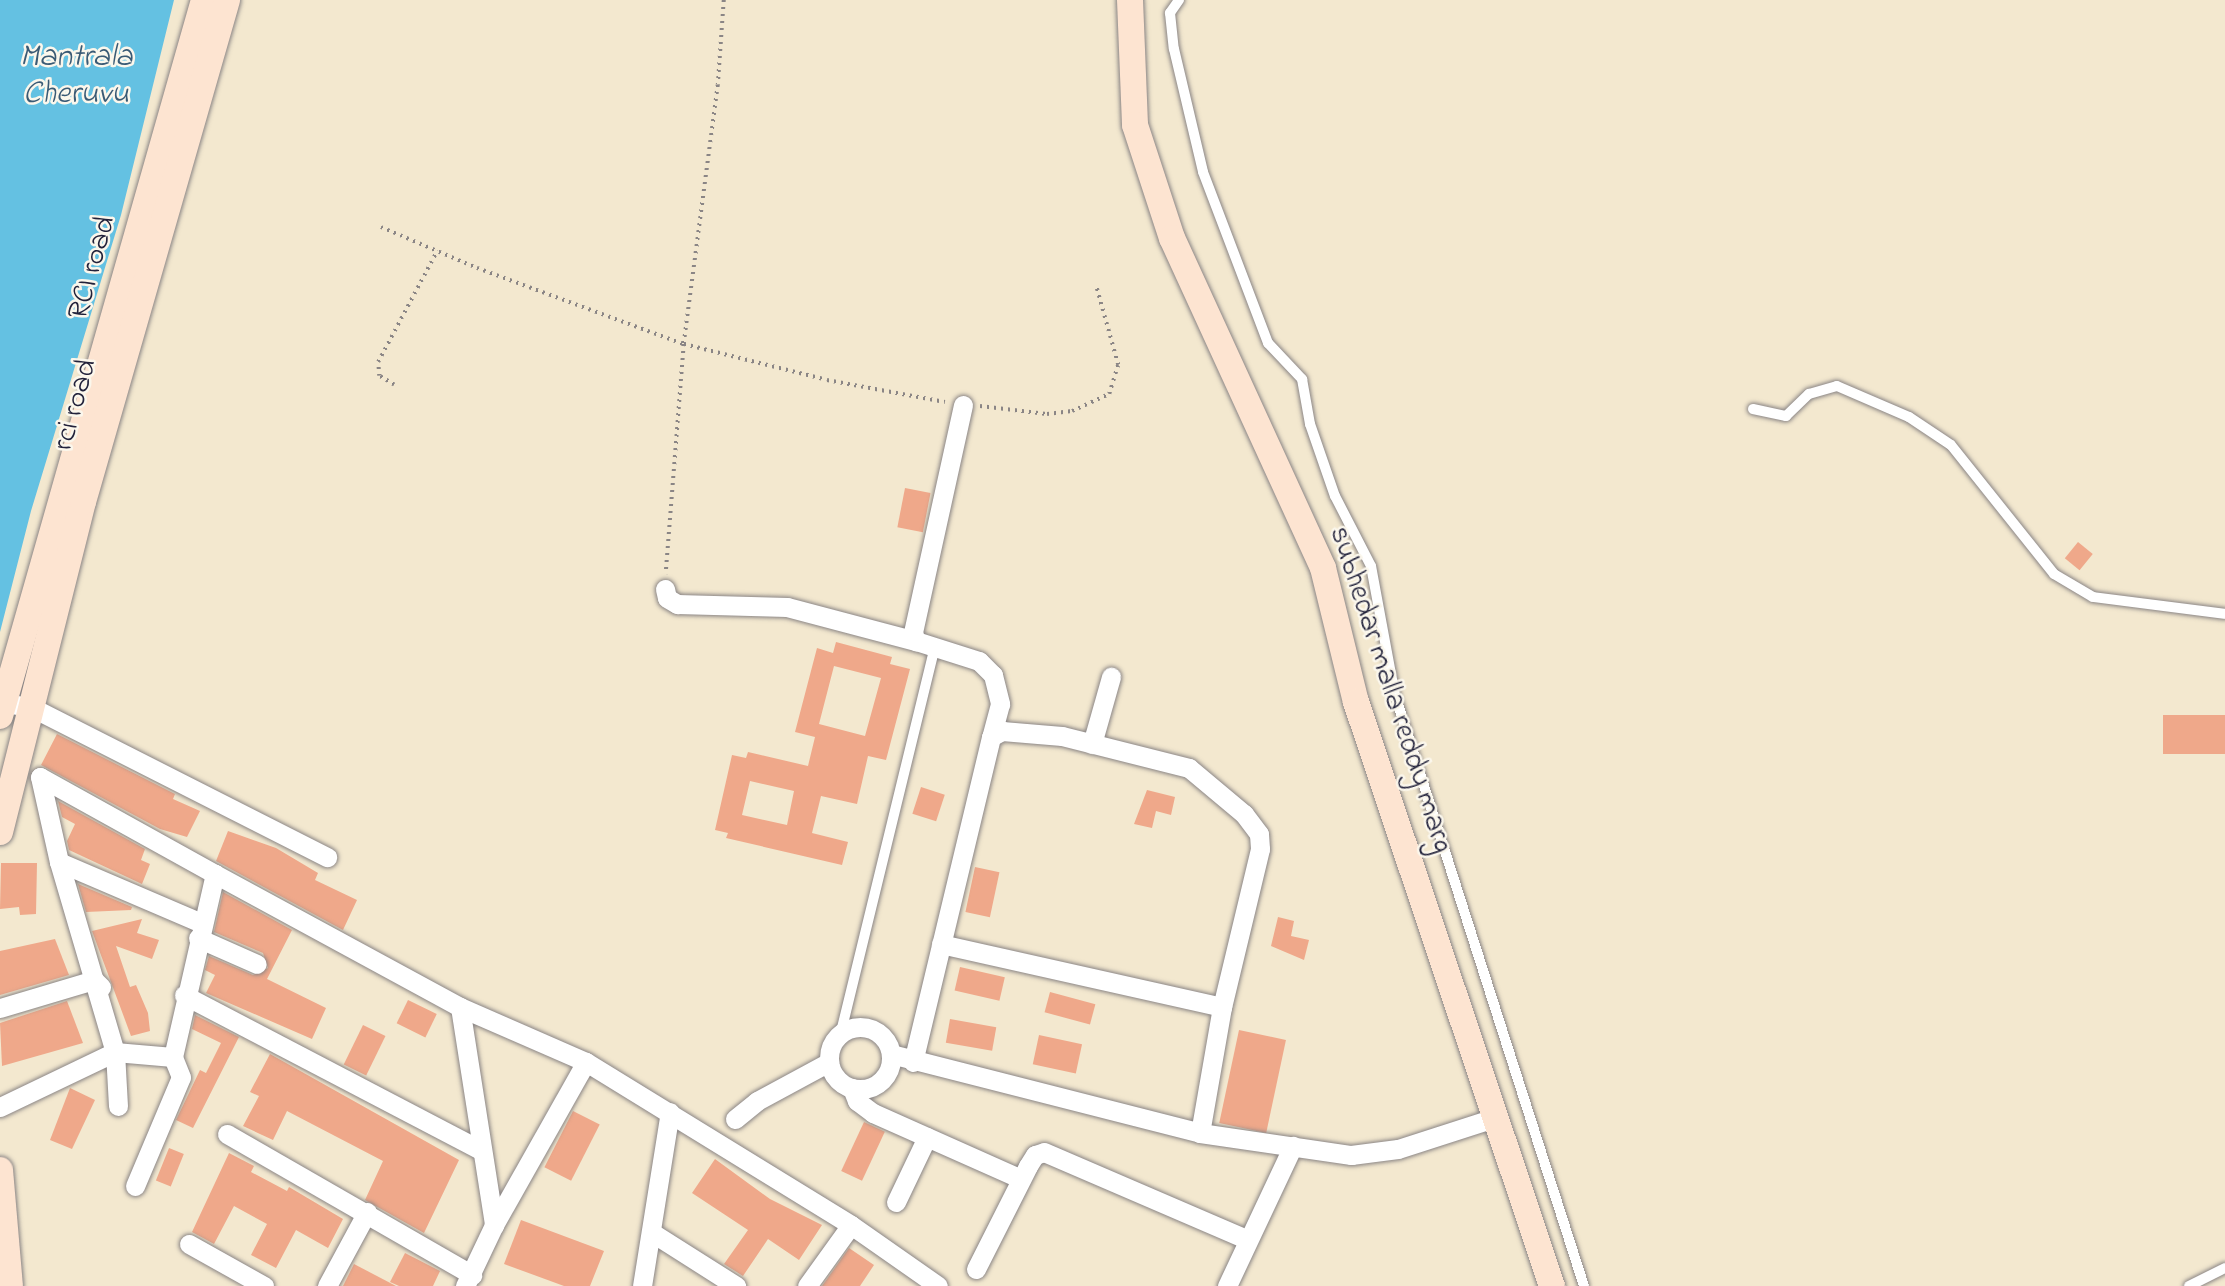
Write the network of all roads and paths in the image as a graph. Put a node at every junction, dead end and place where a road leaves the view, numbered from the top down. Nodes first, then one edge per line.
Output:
1 (204, 0) edge
2 (227, 0) edge
3 (724, 0) edge
4 (1130, 0) edge
5 (1179, 0) edge
6 (381, 227) dead end
7 (437, 251) junction
8 (1096, 286) dead end
9 (684, 344) junction
10 (394, 385) dead end
11 (963, 405) junction
12 (1753, 409) dead end
13 (665, 589) joint
14 (2225, 614) edge
15 (926, 644) junction
16 (1111, 677) dead end
17 (1, 707) edge
18 (33, 708) junction
19 (991, 737) junction
20 (1092, 744) junction
21 (0, 832) edge
22 (327, 857) dead end
23 (59, 862) junction
24 (215, 874) junction
25 (199, 930) junction
26 (942, 944) junction
27 (257, 964) dead end
28 (98, 984) junction
29 (184, 995) junction
30 (460, 1007) junction
31 (1222, 1007) junction
32 (0, 1008) edge
33 (841, 1032) junction
34 (115, 1052) junction
35 (891, 1054) junction
36 (173, 1058) junction
37 (586, 1062) junction
38 (829, 1062) junction
39 (913, 1062) junction
40 (852, 1088) junction
41 (118, 1106) dead end
42 (0, 1107) edge
43 (670, 1112) junction
44 (1494, 1118) junction
45 (735, 1119) dead end
46 (1200, 1133) junction
47 (227, 1134) dead end
48 (927, 1137) junction
49 (1293, 1146) junction
50 (481, 1150) junction
51 (0, 1170) edge
52 (1021, 1179) junction
53 (135, 1186) dead end
54 (896, 1202) dead end
55 (367, 1212) junction
56 (494, 1225) junction
57 (851, 1225) junction
58 (651, 1232) junction
59 (1248, 1240) junction
60 (188, 1244) dead end
61 (2225, 1268) edge
62 (976, 1269) dead end
63 (468, 1280) edge
64 (10, 1286) edge
65 (264, 1286) edge
66 (327, 1286) edge
67 (642, 1286) edge
68 (736, 1286) edge
69 (807, 1286) edge
70 (938, 1286) edge
71 (1227, 1286) edge
72 (1552, 1286) edge
73 (1584, 1286) edge
74 (2189, 1286) edge

1 - 17 main road, RCI road
2 - 18 main road, rci road
3 - 9 path
4 - 44 main road, subhedar malla reddy marg
5 - 73 lane
6 - 7 path
7 - 9 path
7 - 10 path
8 - 11 path
9 - 11 path
9 - 13 path
11 - 15 street
12 - 14 lane
13 - 15 street
15 - 19 street
15 - 33 lane
16 - 20 street
17 - 18 street
18 - 21 main road, rci road
18 - 22 street
19 - 20 street
19 - 26 street
20 - 31 street
23 - 24 street
23 - 25 street
23 - 28 street
24 - 25 street
24 - 30 street
25 - 27 street
25 - 29 street
26 - 31 street
26 - 39 street
28 - 32 street
28 - 34 street
29 - 36 street
29 - 50 street
30 - 37 street
30 - 50 street
31 - 46 street
33 - 35 street
33 - 38 street
34 - 36 street
34 - 41 street
34 - 42 street
35 - 39 street
35 - 40 street
36 - 53 street
37 - 43 street
37 - 56 street
38 - 40 street
38 - 45 street
39 - 46 street
40 - 48 street
43 - 57 street
43 - 58 street
44 - 49 street
44 - 72 main road, subhedar malla reddy marg
46 - 49 street
47 - 55 street
48 - 52 street
48 - 54 street
49 - 59 street
50 - 56 street
51 - 64 main road
52 - 59 street
52 - 62 street
55 - 63 street
55 - 66 street
56 - 63 street
57 - 69 street
57 - 70 street
58 - 67 street
58 - 68 street
59 - 71 street
60 - 65 street
61 - 74 lane

